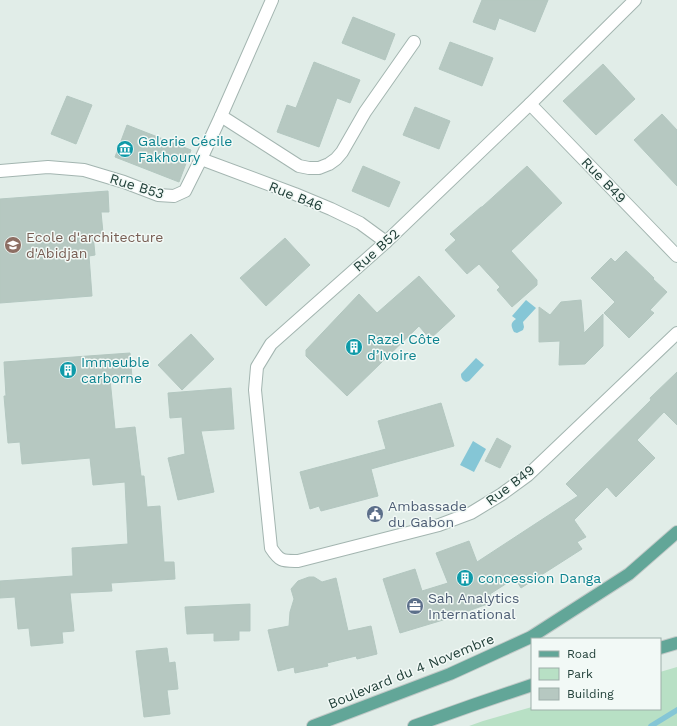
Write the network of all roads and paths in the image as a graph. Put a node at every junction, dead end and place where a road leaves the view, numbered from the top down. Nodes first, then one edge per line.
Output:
1 (272, 0) edge
2 (635, 0) edge
3 (414, 42) dead end
4 (530, 104) junction
5 (221, 116) junction
6 (201, 159) junction
7 (0, 170) edge
8 (386, 242) junction
9 (677, 256) edge
10 (677, 333) edge
11 (677, 532) edge
12 (277, 557) joint
13 (677, 643) edge
14 (661, 648) edge
15 (531, 685) edge
16 (313, 726) edge
17 (414, 726) edge

1 - 5 street, Rue B53
2 - 4 street, Rue B52
3 - 5 street
4 - 8 street, Rue B52
4 - 9 street, Rue B49
5 - 6 street, Rue B53
6 - 7 street, Rue B53
6 - 8 street, Rue B46
8 - 12 street, Rue B52
10 - 12 street, Rue B49
11 - 16 main road, Boulevard du 4 Novembre
13 - 14 main road
15 - 17 main road

